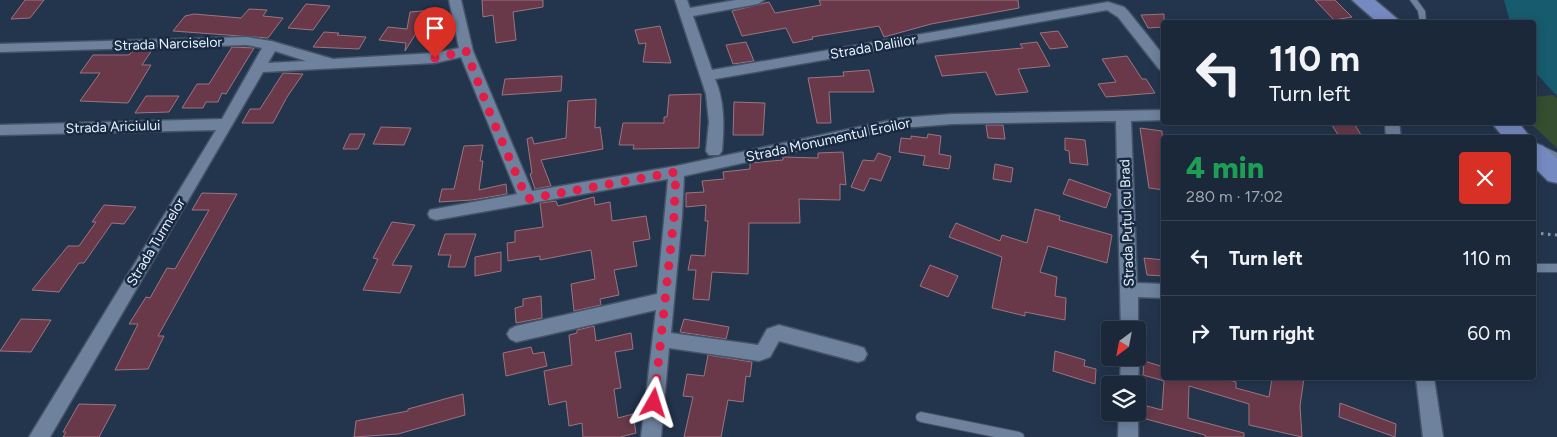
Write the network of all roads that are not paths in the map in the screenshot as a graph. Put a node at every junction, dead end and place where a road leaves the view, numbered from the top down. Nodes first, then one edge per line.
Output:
1 (455, 0) edge
2 (758, 0) edge
3 (1362, 0) edge
4 (1367, 0) edge
5 (1413, 0) edge
6 (683, 7) edge
7 (1386, 10) edge
8 (1398, 20) edge
9 (1423, 20) edge
10 (271, 46) junction
11 (0, 48) edge
12 (466, 51) junction
13 (1161, 62) edge
14 (333, 64) junction
15 (258, 68) junction
16 (707, 76) junction
17 (1161, 115) edge
18 (1123, 116) junction
19 (227, 124) junction
20 (1506, 125) edge
21 (0, 130) edge
22 (1516, 135) edge
23 (1536, 147) edge
24 (714, 151) dead end
25 (1536, 154) edge
26 (1557, 157) edge
27 (676, 172) junction
28 (1557, 174) edge
29 (527, 199) junction
30 (436, 214) dead end
31 (1536, 268) edge
32 (1557, 268) edge
33 (1129, 290) junction
34 (1161, 290) edge
35 (665, 300) junction
36 (1130, 321) edge
37 (516, 334) dead end
38 (661, 339) junction
39 (858, 354) dead end
40 (1425, 380) edge
41 (921, 417) dead end
42 (1129, 421) edge
43 (39, 437) edge
44 (651, 437) edge
45 (1019, 437) edge
46 (1128, 437) edge
47 (1433, 437) edge

1 - 12 street
2 - 6 street
3 - 7 main road
4 - 7 main road
5 - 9 lane
6 - 16 street
7 - 8 main road
10 - 11 street, Strada Narciselor
10 - 14 street, Strada Narciselor
10 - 15 street, Strada Turmelor
12 - 14 street, Strada Narciselor
12 - 29 street
13 - 16 street, Strada Daliilor
14 - 15 street, Strada Narciselor
15 - 19 street, Strada Turmelor
16 - 24 street
17 - 18 street, Strada Monumentul Eroilor
18 - 27 street, Strada Monumentul Eroilor
18 - 33 street, Strada Puțul cu Brad
19 - 21 street, Strada Ariciului
19 - 43 street, Strada Turmelor
20 - 22 main road
23 - 26 lane
25 - 28 main road
27 - 29 street, Strada Monumentul Eroilor
27 - 35 street
29 - 30 street, Strada Monumentul Eroilor
31 - 32 lane
33 - 34 street
33 - 36 street, Strada Puțul cu Brad
35 - 37 street
35 - 38 street
38 - 39 street
38 - 44 street
40 - 47 street
41 - 45 lane
42 - 46 street

